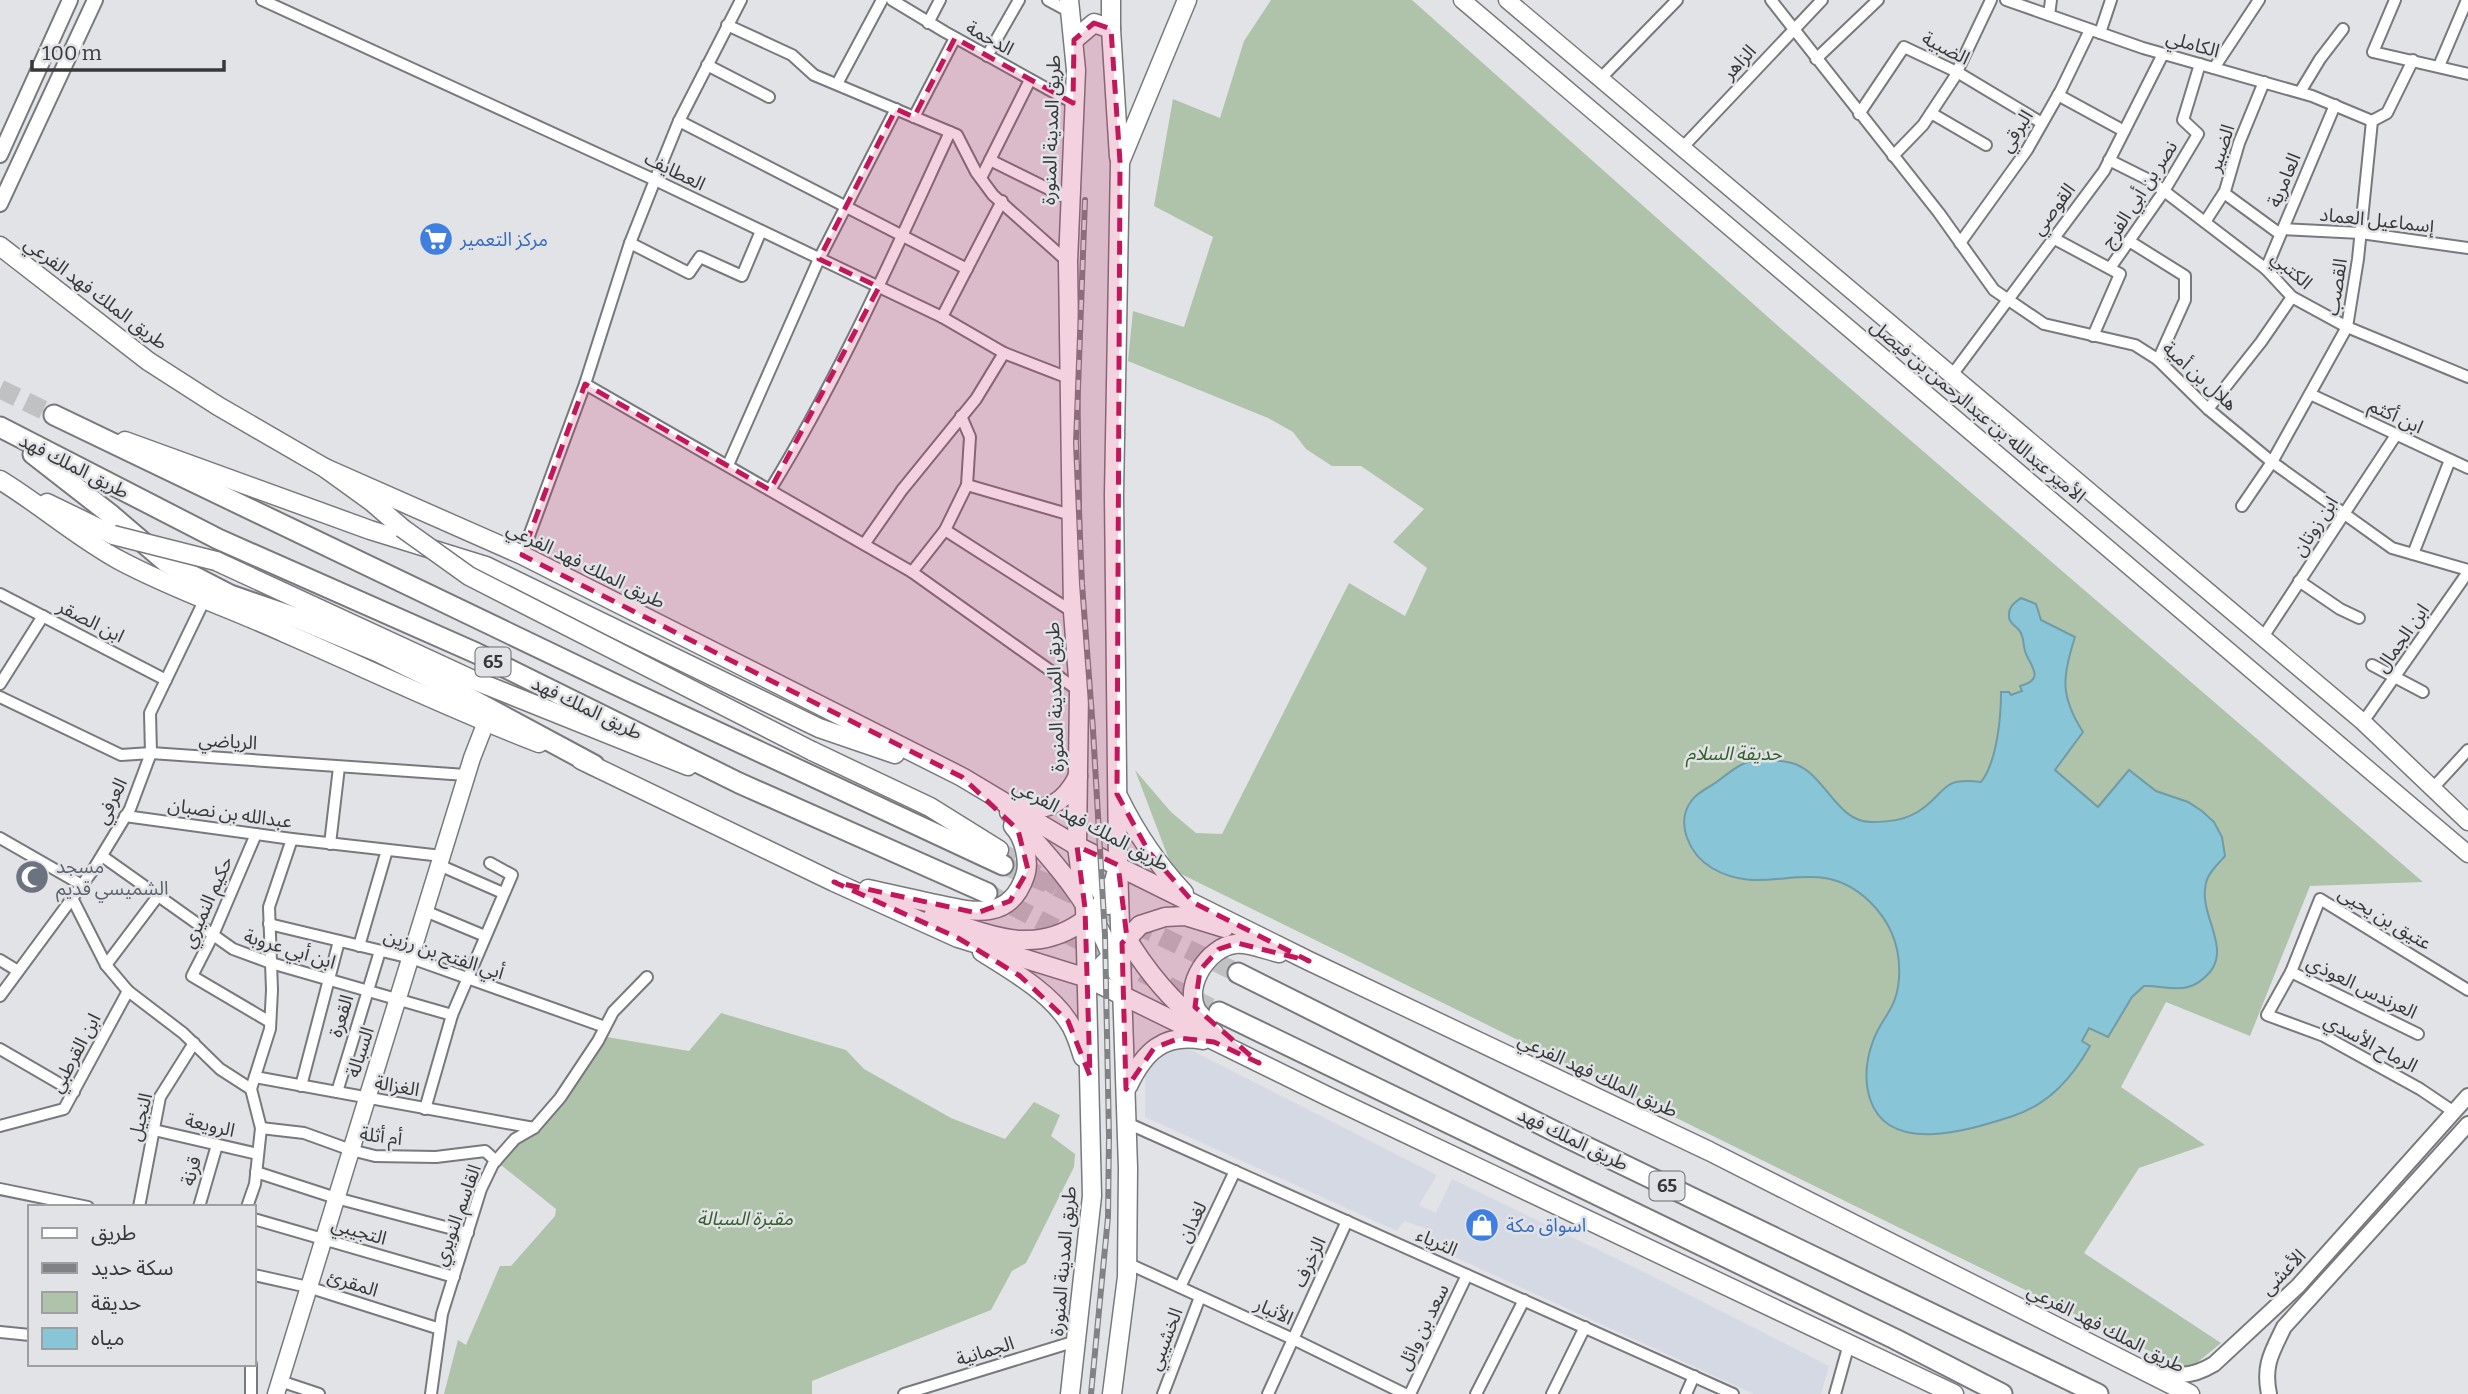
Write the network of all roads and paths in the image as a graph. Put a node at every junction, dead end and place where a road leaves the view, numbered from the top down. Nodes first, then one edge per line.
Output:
1 (70, 0) edge
2 (94, 0) edge
3 (262, 0) edge
4 (741, 0) edge
5 (882, 0) edge
6 (892, 0) edge
7 (940, 0) edge
8 (1018, 0) edge
9 (1048, 0) edge
10 (1111, 0) edge
11 (1187, 0) edge
12 (1462, 0) edge
13 (1507, 0) edge
14 (1677, 0) edge
15 (1771, 0) edge
16 (1822, 0) edge
17 (1878, 0) edge
18 (1991, 0) edge
19 (2006, 0) edge
20 (2051, 0) edge
21 (2111, 0) edge
22 (2259, 0) edge
23 (2395, 0) edge
24 (2467, 0) edge
25 (1070, 7) edge
26 (2049, 15) junction
27 (928, 23) junction
28 (727, 25) junction
29 (1111, 29) junction
30 (2343, 29) dead end
31 (1794, 30) junction
32 (2095, 31) junction
33 (955, 38) junction
34 (1074, 40) junction
35 (2163, 54) junction
36 (987, 56) junction
37 (1816, 59) junction
38 (2413, 60) junction
39 (2200, 64) junction
40 (707, 65) junction
41 (2439, 66) junction
42 (2214, 68) junction
43 (1957, 72) junction
44 (2468, 74) edge
45 (1601, 79) junction
46 (1030, 80) junction
47 (2264, 82) junction
48 (837, 84) junction
49 (2300, 92) junction
50 (2058, 95) junction
51 (769, 97) dead end
52 (1073, 103) junction
53 (2335, 105) junction
54 (896, 109) junction
55 (1931, 113) junction
56 (1859, 114) junction
57 (914, 117) junction
58 (679, 121) junction
59 (2372, 121) junction
60 (2042, 123) junction
61 (2124, 131) junction
62 (950, 132) junction
63 (1986, 145) dead end
64 (1682, 148) junction
65 (0, 155) edge
66 (1893, 156) junction
67 (990, 160) junction
68 (2109, 160) junction
69 (1120, 162) junction
70 (981, 178) junction
71 (655, 180) junction
72 (2164, 191) junction
73 (2224, 193) junction
74 (1071, 200) junction
75 (1002, 201) junction
76 (0, 204) edge
77 (846, 207) junction
78 (2205, 222) junction
79 (2282, 231) junction
80 (761, 232) junction
81 (2361, 233) junction
82 (902, 236) junction
83 (2053, 238) junction
84 (2129, 241) junction
85 (630, 243) junction
86 (1960, 243) junction
87 (0, 246) edge
88 (2468, 248) edge
89 (819, 259) junction
90 (1068, 262) junction
91 (2110, 268) junction
92 (967, 269) junction
93 (2266, 269) junction
94 (878, 287) junction
95 (2292, 297) junction
96 (2007, 299) junction
97 (942, 317) junction
98 (2347, 327) junction
99 (2093, 336) junction
100 (1004, 353) junction
101 (2158, 360) junction
102 (1952, 375) junction
103 (2468, 377) edge
104 (1071, 379) junction
105 (585, 384) junction
106 (2310, 394) junction
107 (2208, 409) junction
108 (54, 415) joint
109 (961, 416) junction
110 (0, 427) edge
111 (0, 433) edge
112 (2396, 435) junction
113 (2450, 460) junction
114 (2272, 462) junction
115 (729, 466) junction
116 (325, 468) junction
117 (2468, 468) edge
118 (1, 480) edge
119 (967, 485) junction
120 (770, 490) junction
121 (2242, 506) dead end
122 (2344, 513) junction
123 (1071, 515) junction
124 (945, 530) junction
125 (865, 543) junction
126 (2413, 554) junction
127 (522, 555) junction
128 (2468, 571) edge
129 (912, 572) junction
130 (2299, 581) junction
131 (0, 594) edge
132 (204, 601) junction
133 (1073, 612) junction
134 (43, 616) junction
135 (2359, 618) dead end
136 (2263, 637) junction
137 (2372, 665) dead end
138 (2396, 677) junction
139 (166, 680) junction
140 (0, 684) edge
141 (1079, 691) junction
142 (2423, 692) dead end
143 (0, 697) edge
144 (486, 722) junction
145 (2364, 722) junction
146 (2468, 750) edge
147 (151, 753) junction
148 (594, 765) junction
149 (339, 767) junction
150 (466, 775) junction
151 (1078, 776) junction
152 (962, 778) junction
153 (739, 783) junction
154 (2432, 789) junction
155 (1117, 794) junction
156 (1012, 807) junction
157 (125, 816) junction
158 (2468, 822) edge
159 (256, 834) junction
160 (0, 839) edge
161 (292, 839) junction
162 (330, 844) junction
163 (1077, 846) junction
164 (387, 850) junction
165 (2468, 854) edge
166 (102, 856) junction
167 (1001, 858) joint
168 (440, 861) junction
169 (490, 863) dead end
170 (1118, 865) junction
171 (834, 882) junction
172 (82, 885) junction
173 (987, 893) tunnel mouth
174 (503, 894) junction
175 (158, 896) junction
176 (72, 898) junction
177 (1105, 900) junction
178 (1194, 903) junction
179 (425, 911) junction
180 (1087, 914) junction
181 (269, 924) junction
182 (213, 935) junction
183 (485, 936) junction
184 (958, 938) junction
185 (339, 941) junction
186 (1121, 942) junction
187 (359, 946) junction
188 (380, 951) junction
189 (411, 958) junction
190 (0, 960) edge
191 (1309, 961) junction
192 (271, 963) junction
193 (106, 965) junction
194 (18, 971) junction
195 (2291, 972) junction
196 (1238, 973) tunnel mouth
197 (467, 978) junction
198 (647, 978) dead end
199 (1087, 978) junction
200 (329, 979) junction
201 (368, 990) junction
202 (2468, 990) edge
203 (128, 991) junction
204 (0, 996) edge
205 (1124, 996) junction
206 (399, 999) junction
207 (1219, 1012) tunnel mouth
208 (452, 1015) junction
209 (2267, 1015) joint
210 (270, 1022) junction
211 (605, 1027) junction
212 (2418, 1034) dead end
213 (1214, 1042) junction
214 (194, 1043) junction
215 (0, 1049) edge
216 (1259, 1063) junction
217 (1090, 1076) junction
218 (253, 1083) junction
219 (301, 1086) junction
220 (1126, 1089) junction
221 (74, 1092) junction
222 (337, 1092) junction
223 (2468, 1096) edge
224 (368, 1098) junction
225 (425, 1109) junction
226 (2454, 1112) junction
227 (1127, 1123) junction
228 (2468, 1125) edge
229 (0, 1126) edge
230 (261, 1128) junction
231 (534, 1128) junction
232 (154, 1130) junction
233 (217, 1145) junction
234 (351, 1150) junction
235 (258, 1154) junction
236 (496, 1161) junction
237 (1236, 1171) junction
238 (256, 1172) junction
239 (0, 1189) edge
240 (336, 1198) junction
241 (78, 1205) edge
242 (140, 1205) edge
243 (200, 1205) edge
244 (248, 1205) edge
245 (256, 1220) edge
246 (1347, 1221) junction
247 (468, 1233) junction
248 (323, 1239) junction
249 (1127, 1263) junction
250 (256, 1275) edge
251 (1467, 1275) junction
252 (454, 1277) junction
253 (308, 1287) junction
254 (1180, 1287) junction
255 (1200, 1297) junction
256 (1524, 1300) junction
257 (1585, 1327) junction
258 (440, 1329) junction
259 (0, 1332) edge
260 (28, 1335) edge
261 (1293, 1339) junction
262 (2083, 1340) junction
263 (1076, 1341) junction
264 (1849, 1344) junction
265 (251, 1366) edge
266 (1694, 1376) junction
267 (279, 1387) edge
268 (917, 1392) edge
269 (251, 1394) edge
270 (319, 1394) edge
271 (430, 1394) edge
272 (904, 1394) edge
273 (1070, 1394) edge
274 (1112, 1394) edge
275 (1163, 1394) edge
276 (1268, 1394) edge
277 (1408, 1394) edge
278 (1476, 1394) edge
279 (1552, 1394) edge
280 (1686, 1394) edge
281 (1733, 1394) edge
282 (1835, 1394) edge
283 (1954, 1394) edge
284 (2002, 1394) edge
285 (2098, 1394) edge
286 (2190, 1394) edge
287 (2269, 1394) edge

1 - 65 street
2 - 76 street
3 - 71 street, العطايف
4 - 28 street
5 - 48 street
6 - 27 street, الدحمة
7 - 27 street
8 - 36 street
9 - 25 street
10 - 29 main road
11 - 69 main road
12 - 165 main road, الأمير عبدالله بن عبدالرحمن بن فيصل
13 - 45 main road, الأمير عبدالله بن عبدالرحمن بن فيصل
14 - 45 street
15 - 31 street, هلال بن أمية
16 - 31 street, الزاهر
17 - 37 street
18 - 43 street
19 - 26 street, الكاملي
20 - 26 street
21 - 32 street, البرقي
22 - 42 street
23 - 38 street
24 - 41 street
25 - 34 main road, طريق المدينة المنورة
26 - 32 street, الكاملي
27 - 33 street, الدحمة
28 - 40 street
28 - 48 street
29 - 34 main road, طريق المدينة المنورة
29 - 69 main road
30 - 49 street
31 - 37 street, هلال بن أمية
31 - 64 street, الزاهر
32 - 35 street, الكاملي
32 - 50 street, البرقي
33 - 36 street, الدحمة
33 - 57 street
34 - 52 main road, طريق المدينة المنورة
35 - 39 street, الكاملي
35 - 61 street, القوصي
36 - 46 street, الدحمة
37 - 56 street, هلال بن أمية
38 - 41 street
38 - 59 street
39 - 42 street, الكاملي
39 - 72 street, نصر بن أبي الفرج
40 - 51 street
40 - 58 street
41 - 44 street
42 - 47 street, الكاملي
43 - 55 street
43 - 56 street, الضبية
43 - 60 street, الضبية
45 - 64 main road, الأمير عبدالله بن عبدالرحمن بن فيصل
46 - 52 street, الدحمة
46 - 67 street
47 - 49 street, الكاملي
47 - 73 street, الضبير
48 - 54 street
49 - 53 street, الكاملي
50 - 60 street, البرقي
50 - 61 street
52 - 74 main road, طريق المدينة المنورة
53 - 59 street, الكاملي
53 - 79 street, العامرية
54 - 57 street
54 - 77 street
55 - 63 street
55 - 66 street
56 - 66 street, هلال بن أمية
57 - 62 street
58 - 71 street
58 - 77 street
59 - 81 street, القصب
60 - 86 street, البرقي
61 - 68 street, القوصي
62 - 70 street
62 - 82 street
64 - 102 main road, الأمير عبدالله بن عبدالرحمن بن فيصل
66 - 86 street, هلال بن أمية
67 - 70 street
67 - 74 street
68 - 72 street, الكتبي
68 - 83 street, القوصي
69 - 155 main road
70 - 75 street
71 - 80 street, العطايف
71 - 85 street
72 - 78 street, الكتبي
72 - 84 street, نصر بن أبي الفرج
73 - 78 street, الضبير
73 - 79 street
74 - 90 main road, طريق المدينة المنورة
75 - 90 street
75 - 92 street
77 - 82 street
77 - 89 street
78 - 93 street, الكتبي
79 - 81 street, إسماعيل العماد
79 - 93 street, العامرية
80 - 85 street
80 - 89 street, العطايف
81 - 88 street, إسماعيل العماد
81 - 98 street, القصب
82 - 92 street
82 - 94 street
83 - 91 street
83 - 96 street, القوصي
84 - 91 street, نصر بن أبي الفرج
84 - 101 street
85 - 105 street
86 - 96 street, هلال بن أمية
87 - 116 main road, طريق الملك فهد الفرعي
89 - 94 street, العطايف
89 - 115 street
90 - 104 main road, طريق المدينة المنورة
91 - 99 street
92 - 97 street
93 - 95 street, الكتبي
94 - 97 street, العطايف
94 - 120 street
95 - 98 street, الكتبي
95 - 107 street
96 - 99 street, هلال بن أمية
96 - 102 street, القوصي
97 - 100 street, العطايف
98 - 103 street, الكتبي
98 - 106 street, القصب
99 - 101 street, هلال بن أمية
100 - 104 street, العطايف
100 - 109 street
101 - 107 street, هلال بن أمية
102 - 136 main road, الأمير عبدالله بن عبدالرحمن بن فيصل
104 - 123 main road, طريق المدينة المنورة
105 - 115 street
105 - 127 street
106 - 112 street, ابن أكثم
106 - 114 street, القصب
107 - 114 street, هلال بن أمية
108 - 152 main road
108 - 167 highway, طريق الملك فهد / 65
109 - 119 street
109 - 125 street
110 - 153 highway, طريق الملك فهد / 65
111 - 148 highway
112 - 113 street, ابن أكثم
112 - 122 street, ابن زوتان
113 - 117 street, ابن أكثم
113 - 126 street
114 - 121 street, القصب
114 - 122 street, هلال بن أمية
115 - 120 street
116 - 127 main road, طريق الملك فهد الفرعي
116 - 167 main road, bridge
118 - 132 main road
118 - 153 main road, bridge
119 - 123 street
119 - 124 street
120 - 125 street
122 - 126 street, هلال بن أمية
122 - 130 street, ابن زوتان
123 - 133 main road, طريق المدينة المنورة
124 - 129 street
124 - 133 street
125 - 129 street
126 - 128 street, هلال بن أمية
127 - 152 main road, طريق الملك فهد الفرعي
128 - 138 street, ابن الجمال
129 - 141 street
130 - 135 street
130 - 136 street, ابن زوتان
131 - 134 street, ابن الصقر
132 - 139 street, العرفي
132 - 144 main road
133 - 141 main road, طريق المدينة المنورة
134 - 139 street, ابن الصقر
134 - 140 street
136 - 145 main road, الأمير عبدالله بن عبدالرحمن بن فيصل
137 - 138 street
138 - 142 street
138 - 145 street, ابن الجمال
139 - 147 street, العرفي
141 - 151 main road, طريق المدينة المنورة
143 - 147 street, الرياضي
144 - 148 main road
144 - 150 main road, السبالة
145 - 154 main road, الأمير عبدالله بن عبدالرحمن بن فيصل
146 - 154 street
147 - 149 street, الرياضي
147 - 157 street, العرفي
148 - 171 main road
149 - 150 street, الرياضي
149 - 162 street
150 - 168 main road, السبالة
151 - 156 main road
151 - 163 main road, طريق المدينة المنورة
152 - 156 main road, طريق الملك فهد الفرعي
152 - 171 main road
152 - 180 main road
153 - 173 highway, طريق الملك فهد / 65
154 - 158 main road, الأمير عبدالله بن عبدالرحمن بن فيصل
155 - 170 main road
155 - 178 main road
156 - 163 main road, طريق الملك فهد الفرعي
157 - 159 street, عبدالله بن نصبان
157 - 166 street, العرفي
159 - 161 street, عبدالله بن نصبان
159 - 182 street, حكيم النميري
160 - 172 street
161 - 162 street, عبدالله بن نصبان
161 - 181 street
162 - 164 street, عبدالله بن نصبان
163 - 170 main road, طريق الملك فهد الفرعي
163 - 177 main road
163 - 180 main road, طريق المدينة المنورة
164 - 168 street, عبدالله بن نصبان
164 - 187 street
166 - 172 street, العرفي
166 - 175 street, ابن أبي عروبة
168 - 174 street, عبدالله بن نصبان
168 - 179 main road, السبالة
169 - 174 street
170 - 177 main road
170 - 178 main road, طريق الملك فهد الفرعي
170 - 186 main road
171 - 180 main road
171 - 184 main road
172 - 176 street, العرفي
174 - 183 street
175 - 182 street, ابن أبي عروبة
175 - 193 street
176 - 193 street, الغزالة
176 - 194 street, العرفي
177 - 180 main road
177 - 186 main road
178 - 191 main road, طريق الملك فهد الفرعي
179 - 183 street
179 - 189 main road, السبالة
180 - 186 main road
180 - 199 main road, طريق المدينة المنورة
181 - 185 street, أبي الفتح بن رزين
181 - 192 street
182 - 192 street, ابن أبي عروبة
182 - 210 street, حكيم النميري
183 - 197 street
184 - 199 main road
184 - 217 main road
185 - 187 street, أبي الفتح بن رزين
185 - 200 street
186 - 191 main road
186 - 199 main road
186 - 205 main road
186 - 216 main road
187 - 188 street, أبي الفتح بن رزين
188 - 189 street, أبي الفتح بن رزين
188 - 201 street, القعرة
189 - 197 street, أبي الفتح بن رزين
189 - 206 main road, السبالة
190 - 194 street
191 - 216 main road
191 - 262 main road, طريق الملك فهد الفرعي
192 - 200 street, ابن أبي عروبة
192 - 210 street
193 - 203 street, الغزالة
194 - 204 street, العرفي
195 - 202 street, عتيق بن يحيى
195 - 209 street, عتيق بن يحيى
195 - 212 street, العرندس العوذي
196 - 285 highway, طريق الملك فهد / 65
197 - 208 street
197 - 211 street, أبي الفتح بن رزين
198 - 211 street, القاسم النويري
199 - 205 main road
199 - 217 main road, طريق المدينة المنورة
200 - 201 street, ابن أبي عروبة
200 - 219 street
201 - 206 street, ابن أبي عروبة
201 - 222 street, القعرة
203 - 214 street, الغزالة
203 - 221 street, ابن القرطبي
205 - 213 main road
205 - 220 main road
206 - 208 street, ابن أبي عروبة
206 - 224 main road, السبالة
207 - 284 highway, طريق الملك فهد / 65
208 - 225 street
209 - 226 street, الرماح الأسدي
210 - 218 street
211 - 231 street, القاسم النويري
213 - 216 main road
213 - 220 main road
214 - 218 street, الغزالة
214 - 232 street, النجيل
215 - 221 street
216 - 264 main road
217 - 263 main road, طريق المدينة المنورة
218 - 219 street, الغزالة
218 - 230 street
219 - 222 street, الغزالة
220 - 227 main road
221 - 229 street, ابن القرطبي
222 - 224 street, الغزالة
223 - 226 street, الأعشى
224 - 225 street, الغزالة
224 - 234 main road, السبالة
225 - 231 street, الغزالة
226 - 262 street, الأعشى
227 - 237 street, الثرياء
227 - 249 main road
228 - 287 street, الأعشى
230 - 234 street, أم أثلة
230 - 235 street
231 - 236 street, القاسم النويري
232 - 233 street, الرويعة
232 - 242 street, النجيل
233 - 235 street, الرويعة
233 - 243 street, قرنة
234 - 236 street, أم أثلة
234 - 240 main road, السبالة
235 - 238 street
236 - 247 street, القاسم النويري
237 - 246 street, الثرياء
237 - 254 street, لغدان
238 - 240 street
238 - 244 street
239 - 241 street
240 - 247 street
240 - 248 main road, السبالة
245 - 248 street, التجيبي
246 - 251 street, الثرياء
246 - 261 street, الزخرف
247 - 252 street, القاسم النويري
248 - 252 street, التجيبي
248 - 253 main road, السبالة
249 - 254 street, الأنبار
249 - 274 main road
250 - 253 street, المقرئ
251 - 256 street, الثرياء
251 - 277 street, سعد بن وائل
252 - 258 street, القاسم النويري
253 - 258 street, المقرئ
253 - 267 main road, السبالة
254 - 255 street, الأنبار
255 - 261 street, الأنبار
255 - 275 street, الخشيبي
256 - 257 street, الثرياء
256 - 278 street
257 - 266 street, الثرياء
257 - 279 street
258 - 271 street, القاسم النويري
259 - 260 street
261 - 276 street, الزخرف
261 - 277 street, الأنبار
262 - 286 main road, طريق الملك فهد الفرعي
263 - 268 street, الجمانية
263 - 273 main road, طريق المدينة المنورة
264 - 282 street
264 - 283 main road
265 - 269 street
266 - 280 street
266 - 281 street, الثرياء
267 - 270 street
268 - 272 street, الجمانية

